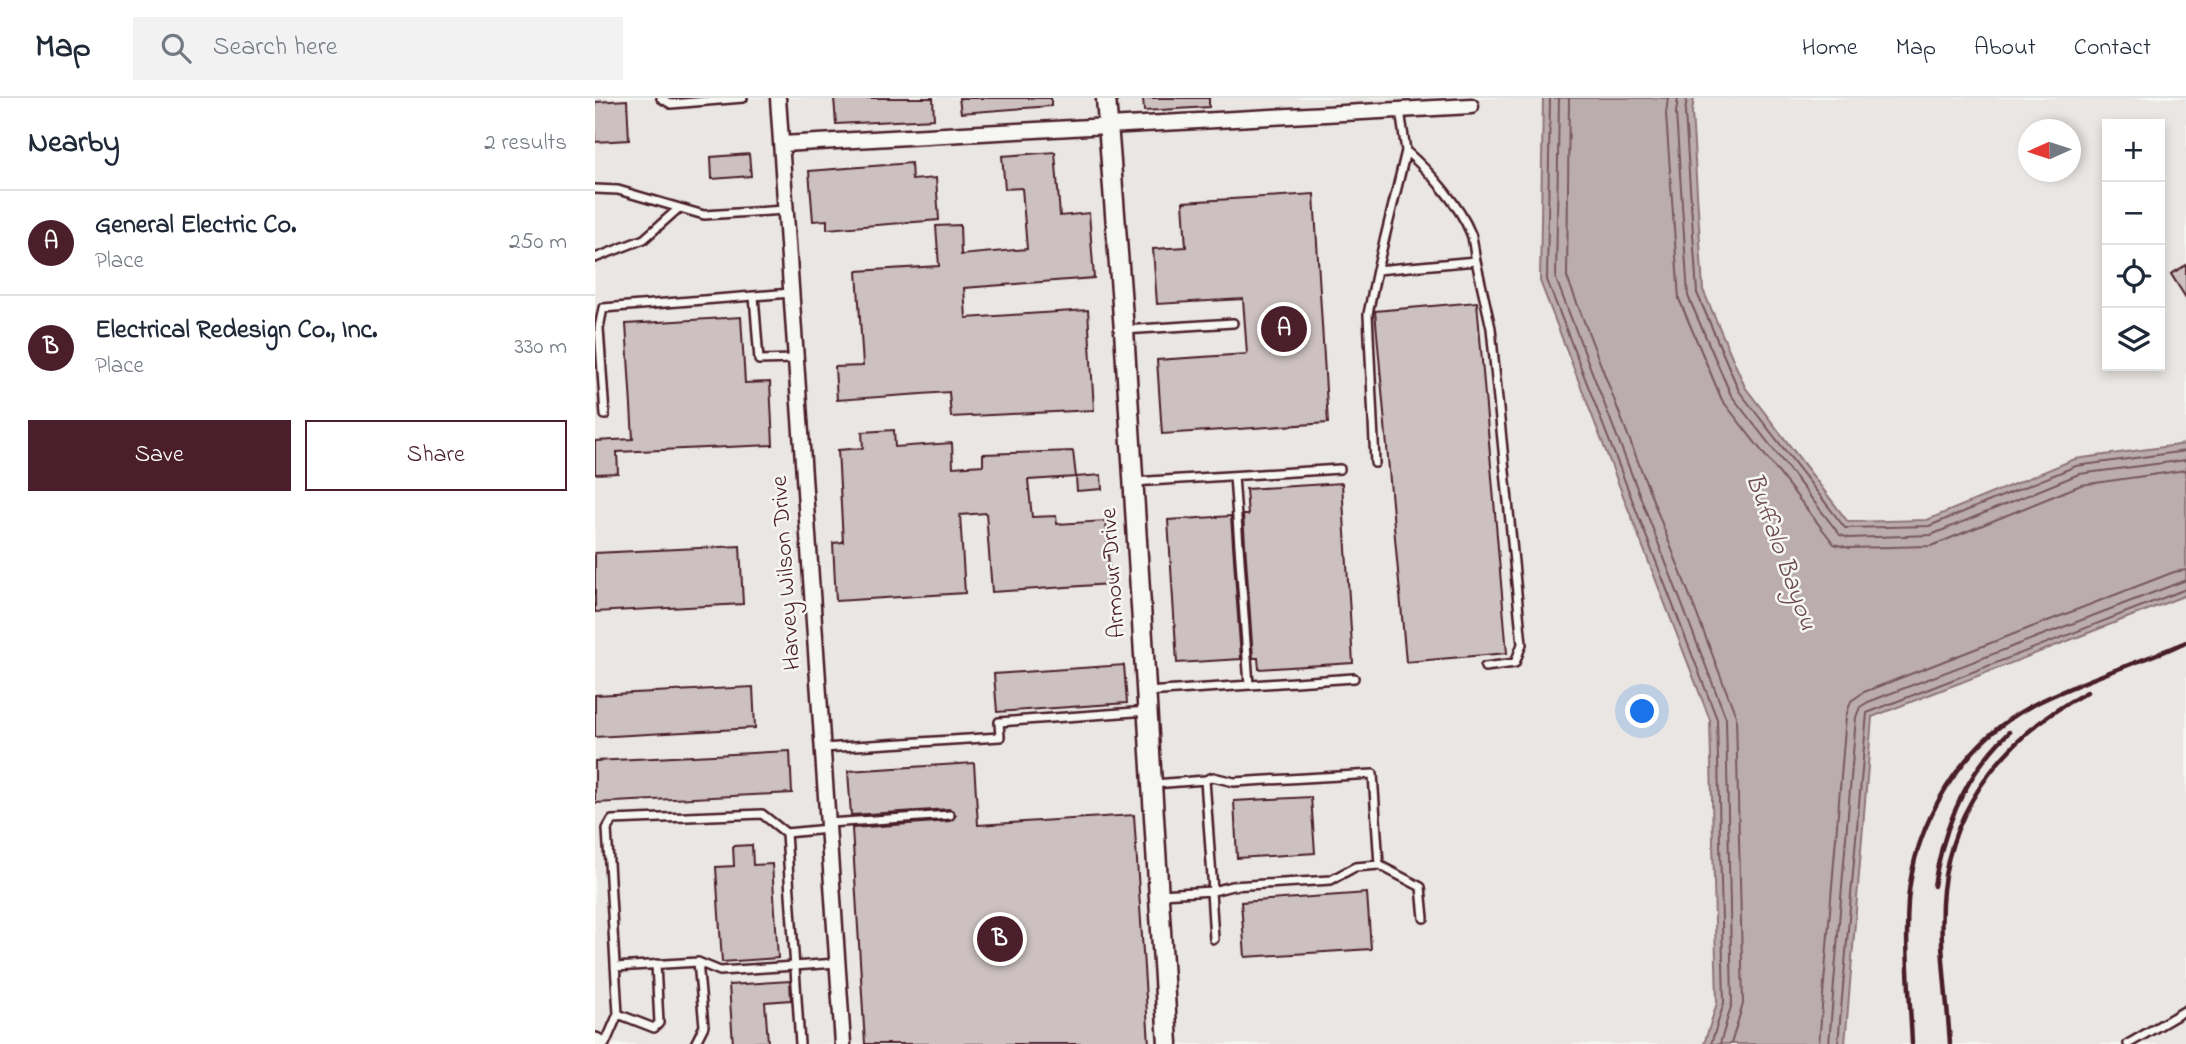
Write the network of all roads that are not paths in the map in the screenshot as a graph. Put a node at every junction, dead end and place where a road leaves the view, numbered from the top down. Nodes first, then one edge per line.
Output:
1 (661, 98) edge
2 (743, 98) edge
3 (778, 98) edge
4 (1106, 98) edge
5 (1456, 102) edge
6 (1471, 106) dead end
7 (1400, 110) junction
8 (1108, 125) junction
9 (782, 144) junction
10 (1406, 151) junction
11 (595, 189) edge
12 (679, 208) junction
13 (786, 210) junction
14 (595, 258) edge
15 (1476, 261) junction
16 (1377, 270) junction
17 (791, 293) junction
18 (754, 296) junction
19 (1233, 323) dead end
20 (1123, 330) junction
21 (795, 359) junction
22 (605, 415) dead end
23 (1375, 463) dead end
24 (1340, 468) dead end
25 (1234, 476) junction
26 (1132, 482) junction
27 (1485, 667) dead end
28 (1354, 678) dead end
29 (1249, 685) junction
30 (1146, 692) junction
31 (1148, 710) junction
32 (822, 748) junction
33 (1205, 780) junction
34 (1152, 784) junction
35 (950, 816) dead end
36 (827, 826) junction
37 (786, 833) junction
38 (1379, 865) junction
39 (1212, 891) junction
40 (1159, 894) junction
41 (1424, 918) dead end
42 (1214, 939) dead end
43 (698, 962) junction
44 (837, 963) junction
45 (656, 964) junction
46 (795, 966) junction
47 (615, 967) junction
48 (2186, 1010) edge
49 (618, 1014) junction
50 (605, 1044) edge
51 (695, 1044) edge
52 (800, 1044) edge
53 (843, 1044) edge
54 (1168, 1044) edge
55 (2127, 1044) edge

1 - 2 lane
3 - 9 street, Harvey Wilson Drive
4 - 8 street, Armour Drive
5 - 6 street
5 - 7 street
7 - 8 street
7 - 10 lane
8 - 9 street
8 - 20 street, Armour Drive
9 - 13 street, Harvey Wilson Drive
10 - 15 lane
10 - 16 lane
11 - 12 lane
12 - 13 lane
12 - 14 lane
13 - 17 street, Harvey Wilson Drive
15 - 16 lane
15 - 27 lane
16 - 23 lane
17 - 18 lane
17 - 21 street, Harvey Wilson Drive
18 - 21 lane
18 - 22 lane
19 - 20 lane
20 - 26 street, Armour Drive
21 - 32 street, Harvey Wilson Drive
24 - 25 lane
25 - 26 lane
25 - 29 lane
26 - 30 street, Armour Drive
28 - 29 lane
29 - 30 lane
30 - 31 street, Armour Drive
31 - 32 lane
31 - 34 street, Armour Drive
32 - 36 street, Harvey Wilson Drive
33 - 34 lane
33 - 38 lane
33 - 39 lane
34 - 40 street, Armour Drive
35 - 36 lane
36 - 37 lane
36 - 44 street, Harvey Wilson Drive
37 - 46 lane
37 - 47 lane
38 - 39 lane
38 - 41 lane
39 - 40 lane
39 - 42 lane
40 - 54 street, Armour Drive
43 - 45 lane
43 - 46 lane
43 - 51 lane
44 - 46 lane
44 - 53 street, Harvey Wilson Drive
45 - 47 lane
45 - 49 lane
46 - 52 lane
47 - 49 lane
48 - 55 lane
49 - 50 lane

